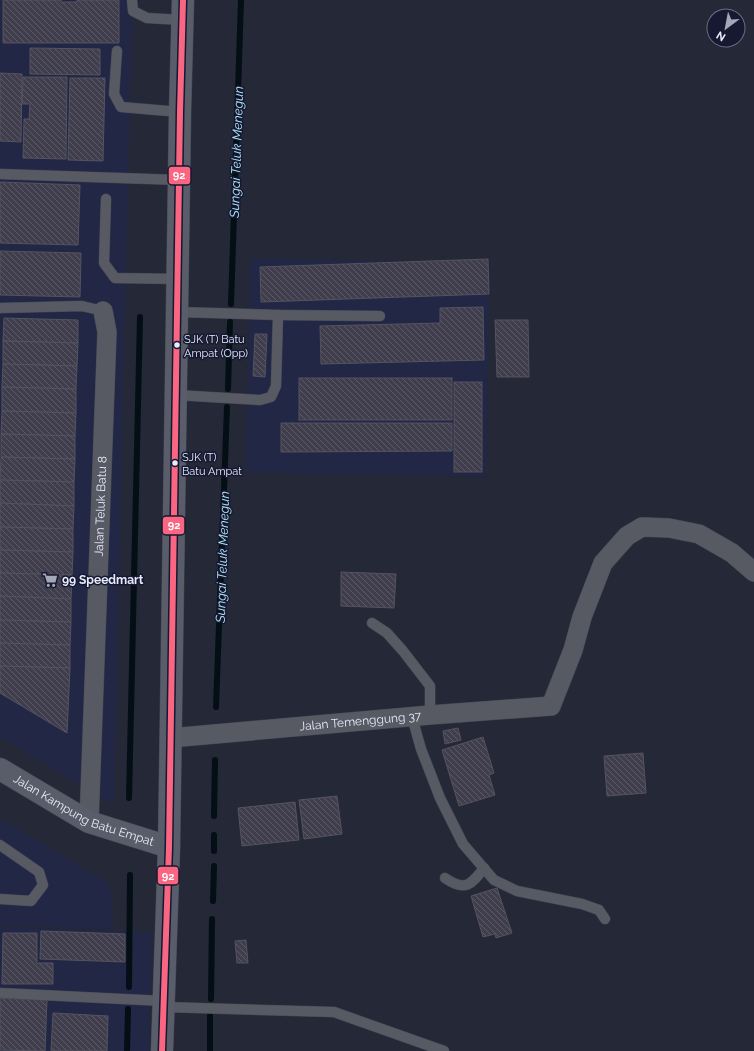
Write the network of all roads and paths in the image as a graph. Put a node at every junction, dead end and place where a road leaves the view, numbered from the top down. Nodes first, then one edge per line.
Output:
1 (132, 0) edge
2 (183, 10) edge
3 (117, 51) dead end
4 (180, 112) junction
5 (0, 174) edge
6 (180, 180) junction
7 (106, 199) dead end
8 (178, 279) junction
9 (0, 308) edge
10 (103, 312) joint
11 (177, 312) junction
12 (278, 315) junction
13 (380, 316) dead end
14 (176, 395) junction
15 (754, 572) edge
16 (372, 623) dead end
17 (421, 716) junction
18 (170, 738) junction
19 (0, 769) edge
20 (89, 822) junction
21 (0, 845) edge
22 (169, 847) junction
23 (484, 868) junction
24 (445, 878) dead end
25 (0, 899) edge
26 (605, 919) dead end
27 (0, 993) edge
28 (164, 1004) junction
29 (162, 1051) edge
30 (444, 1051) edge

1 - 2 lane
2 - 4 main road
3 - 4 lane
4 - 6 main road
5 - 6 lane
6 - 8 main road
7 - 8 lane
8 - 11 main road
9 - 10 lane
10 - 20 street, Jalan Teluk Batu 8
11 - 12 lane
11 - 14 main road
12 - 13 lane
12 - 14 lane
14 - 18 main road
15 - 17 street, Jalan Temenggung 37
16 - 17 lane
17 - 18 street, Jalan Temenggung 37
17 - 23 lane
18 - 22 main road
19 - 20 main road, Jalan Kampung Batu Empat
20 - 22 main road, Jalan Kampung Batu Empat
21 - 25 lane
22 - 28 main road
23 - 24 lane
23 - 26 lane
27 - 28 lane
28 - 29 main road
28 - 30 lane

